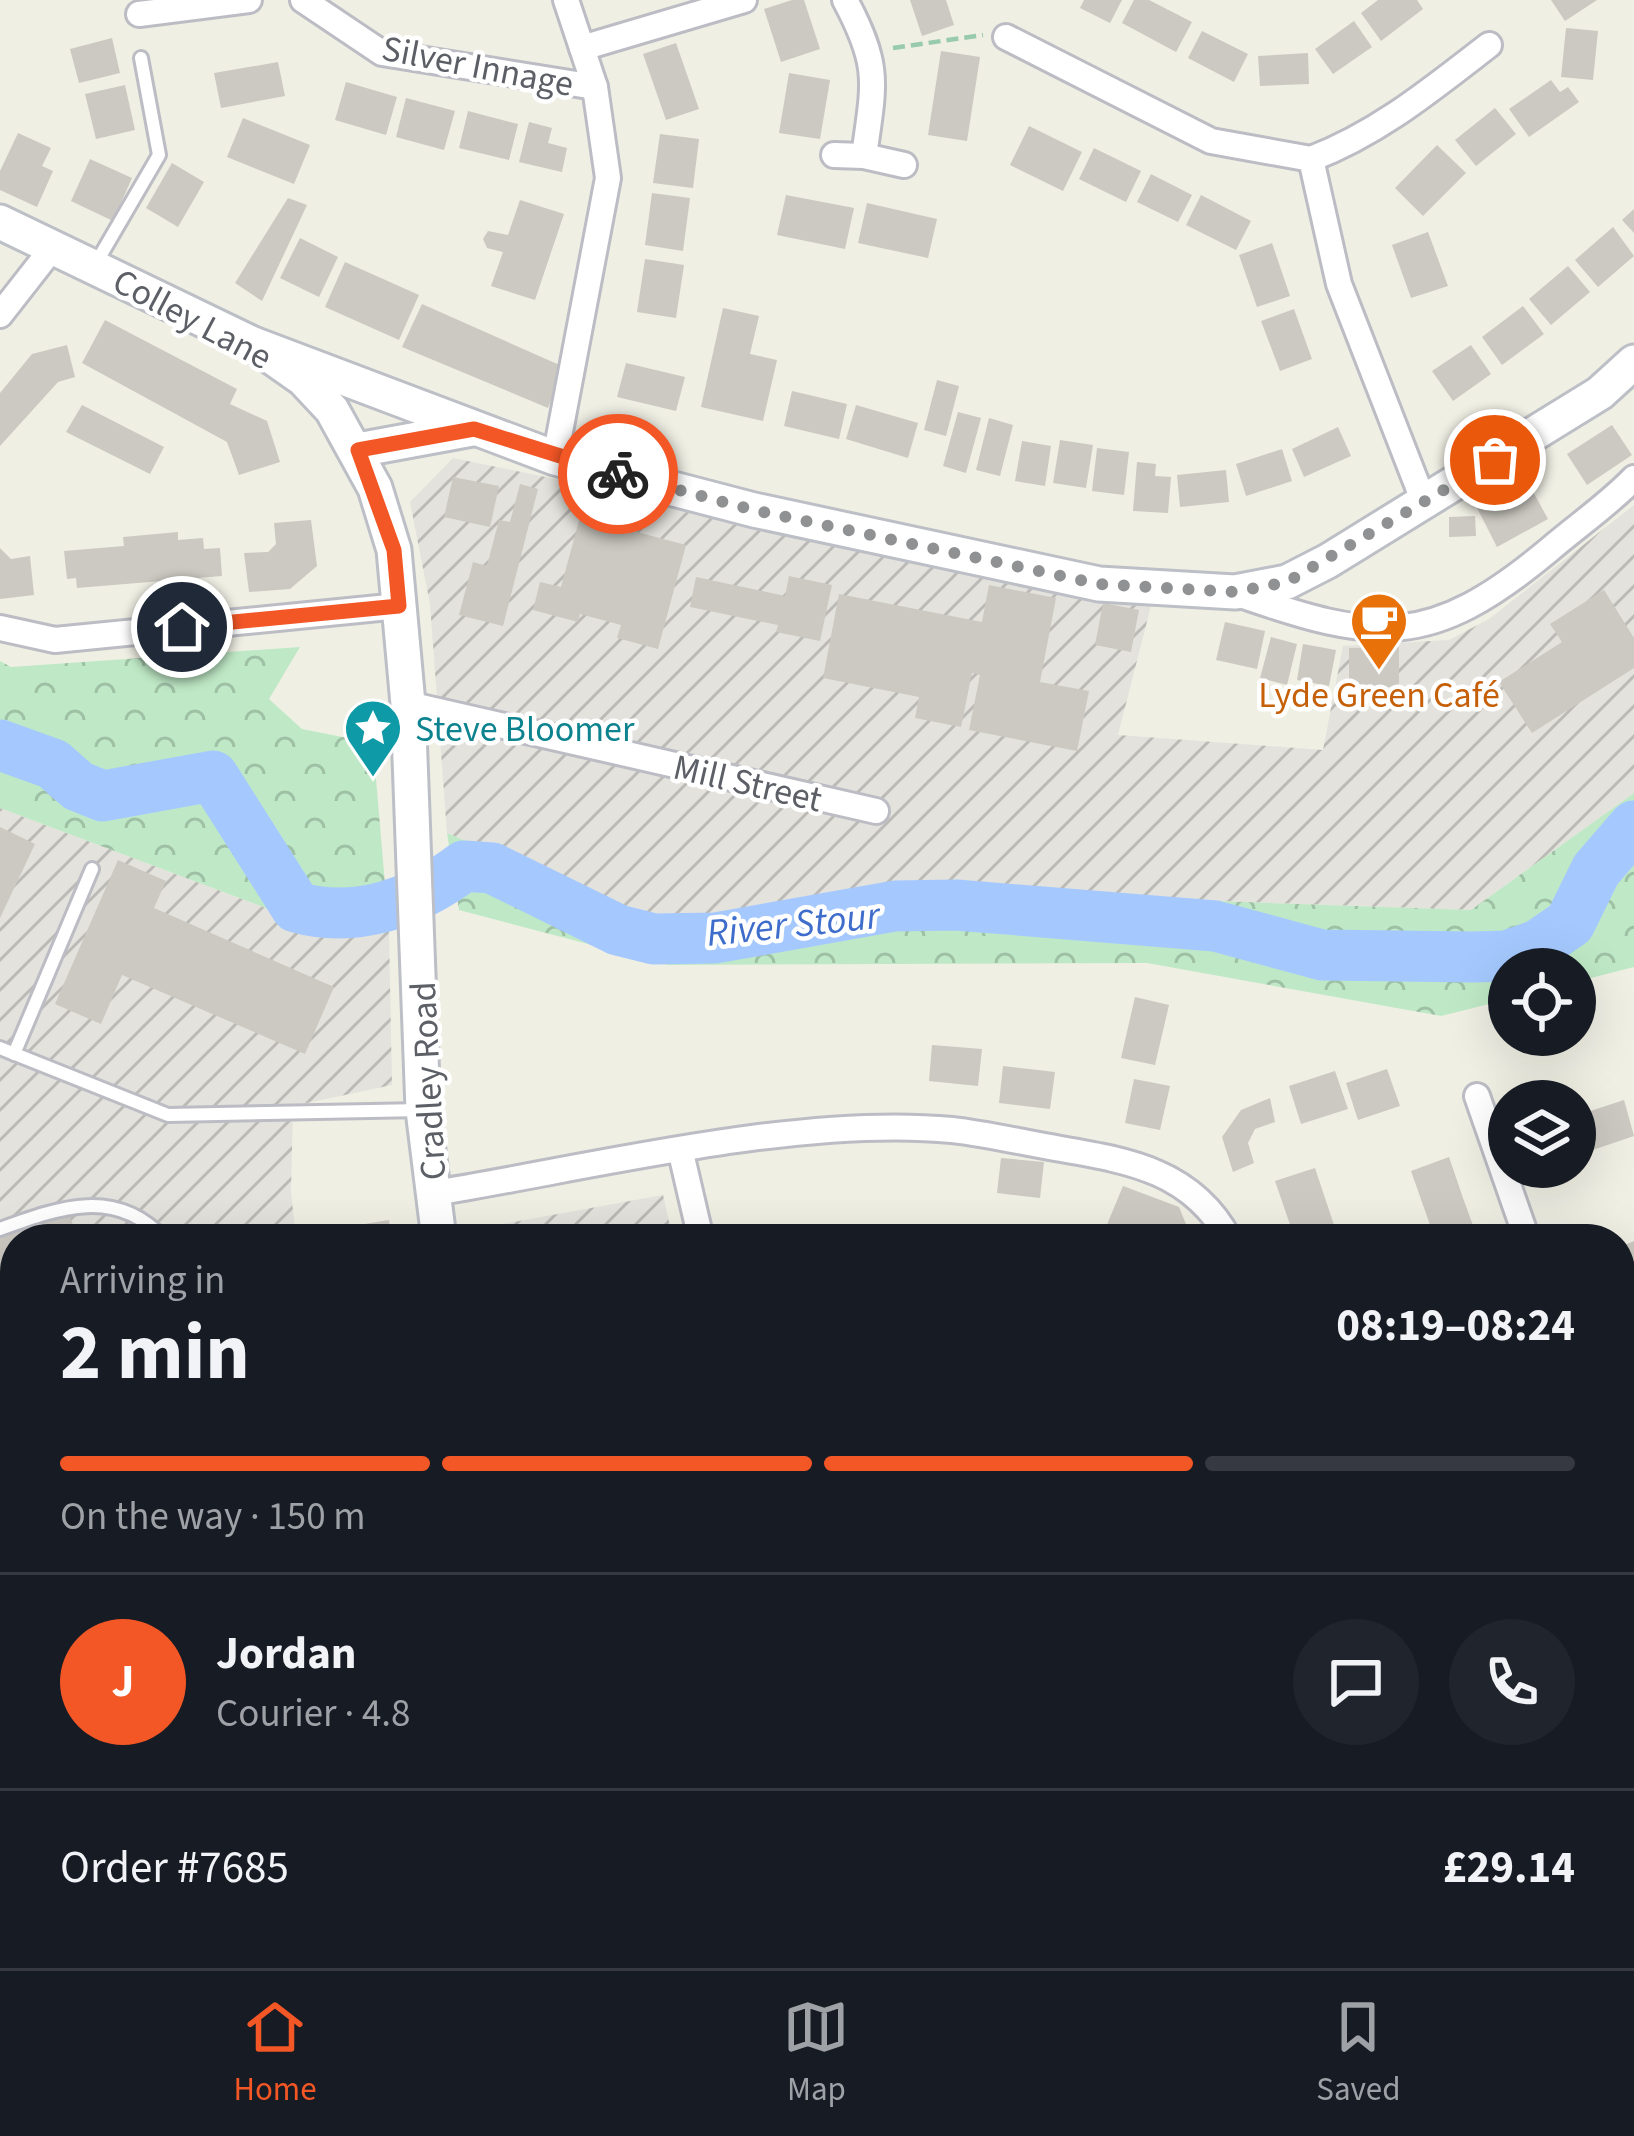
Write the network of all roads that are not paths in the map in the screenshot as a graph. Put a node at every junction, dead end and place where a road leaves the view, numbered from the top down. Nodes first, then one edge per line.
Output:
1 (249, 0) edge
2 (303, 0) edge
3 (566, 0) edge
4 (744, 0) edge
5 (844, 0) edge
6 (181, 10) junction
7 (139, 14) dead end
8 (185, 37) dead end
9 (1006, 37) road end
10 (1489, 44) dead end
11 (582, 48) junction
12 (140, 58) dead end
13 (595, 87) junction
14 (834, 155) dead end
15 (865, 156) junction
16 (1311, 159) junction
17 (904, 165) dead end
18 (0, 222) edge
19 (54, 246) junction
20 (95, 266) junction
21 (0, 315) edge
22 (253, 344) junction
23 (1634, 362) edge
24 (474, 429) junction
25 (358, 450) junction
26 (555, 458) junction
27 (1634, 478) edge
28 (1425, 505) junction
29 (1235, 592) junction
30 (399, 606) junction
31 (0, 628) edge
32 (408, 704) junction
33 (876, 812) dead end
34 (92, 868) dead end
35 (7, 1052) edge
36 (1478, 1096) dead end
37 (423, 1110) junction
38 (680, 1153) junction
39 (434, 1193) junction
40 (15, 1224) edge
41 (150, 1224) edge
42 (437, 1224) edge
43 (697, 1224) edge
44 (1221, 1224) edge
45 (1521, 1224) edge

1 - 6 street
2 - 13 street, Silver Innage
3 - 11 street
4 - 11 street
5 - 15 street
6 - 7 street
6 - 8 street
9 - 16 street
10 - 16 street
11 - 13 street
12 - 20 lane
13 - 26 street
14 - 15 street
15 - 17 street
16 - 28 street
18 - 19 street, Colley Lane
19 - 20 street, Colley Lane
19 - 21 street
20 - 22 street, Colley Lane
22 - 24 street
22 - 25 street, Colley Lane
23 - 28 street
24 - 25 street
24 - 26 street
25 - 30 street, Colley Lane
26 - 29 street
27 - 29 street
28 - 29 street
30 - 31 street
30 - 32 street, Colley Lane
32 - 33 street, Mill Street
32 - 37 street, Cradley Road
34 - 35 lane
35 - 37 lane
36 - 45 street
37 - 39 street, Cradley Road
38 - 39 street
38 - 43 street
38 - 44 street
39 - 42 street, Cradley Road
40 - 41 lane

